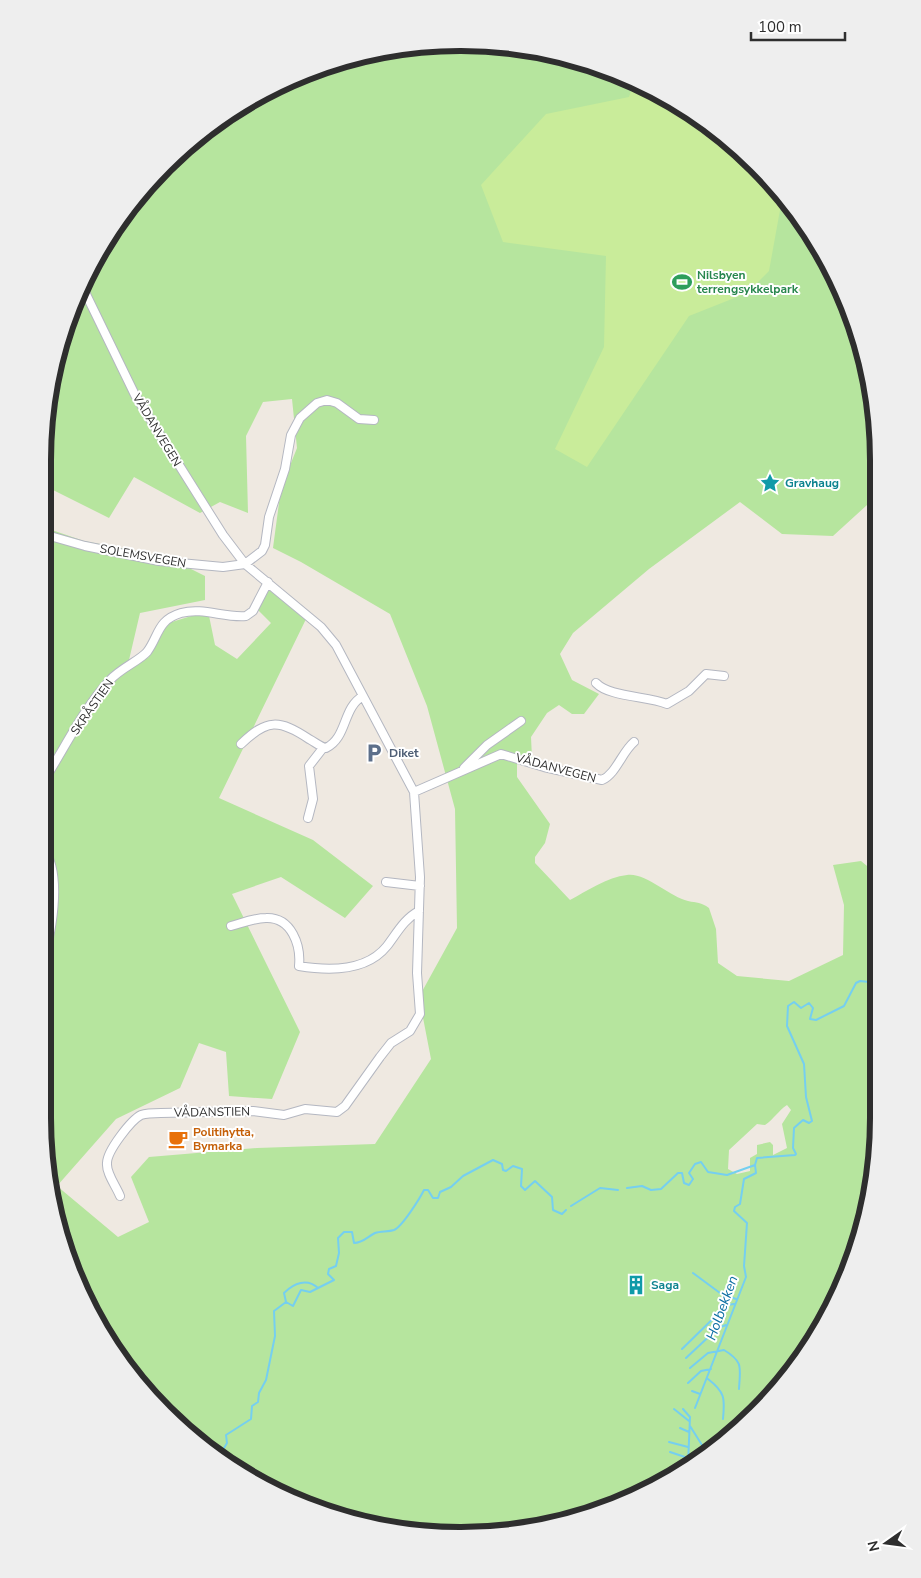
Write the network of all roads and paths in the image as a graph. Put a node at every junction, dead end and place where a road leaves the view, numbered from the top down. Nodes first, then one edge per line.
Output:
1 (86, 294) edge
2 (374, 420) dead end
3 (51, 536) edge
4 (245, 564) junction
5 (268, 582) junction
6 (724, 676) dead end
7 (596, 683) dead end
8 (363, 696) junction
9 (521, 721) dead end
10 (634, 742) dead end
11 (241, 744) dead end
12 (323, 748) junction
13 (51, 769) edge
14 (462, 769) junction
15 (414, 792) junction
16 (308, 818) dead end
17 (51, 862) edge
18 (386, 882) dead end
19 (420, 886) junction
20 (419, 912) junction
21 (51, 919) edge
22 (231, 926) dead end
23 (420, 1014) joint
24 (120, 1196) dead end

1 - 4 street, VÅDANVEGEN
2 - 4 street
3 - 4 street, SOLEMSVEGEN
4 - 5 street, VÅDANVEGEN
5 - 8 street, VÅDANVEGEN
5 - 13 street, SKRÅSTIEN
6 - 7 street
8 - 12 street
8 - 15 street, VÅDANVEGEN
9 - 14 street, VÅDANVEGEN
10 - 14 street, VÅDANVEGEN
11 - 12 street
12 - 16 street
14 - 15 street, VÅDANVEGEN
15 - 19 street, VÅDANVEGEN
17 - 21 street
18 - 19 street
19 - 20 street, VÅDANVEGEN
20 - 22 street
20 - 23 street, VÅDANVEGEN
23 - 24 street, VÅDANSTIEN

